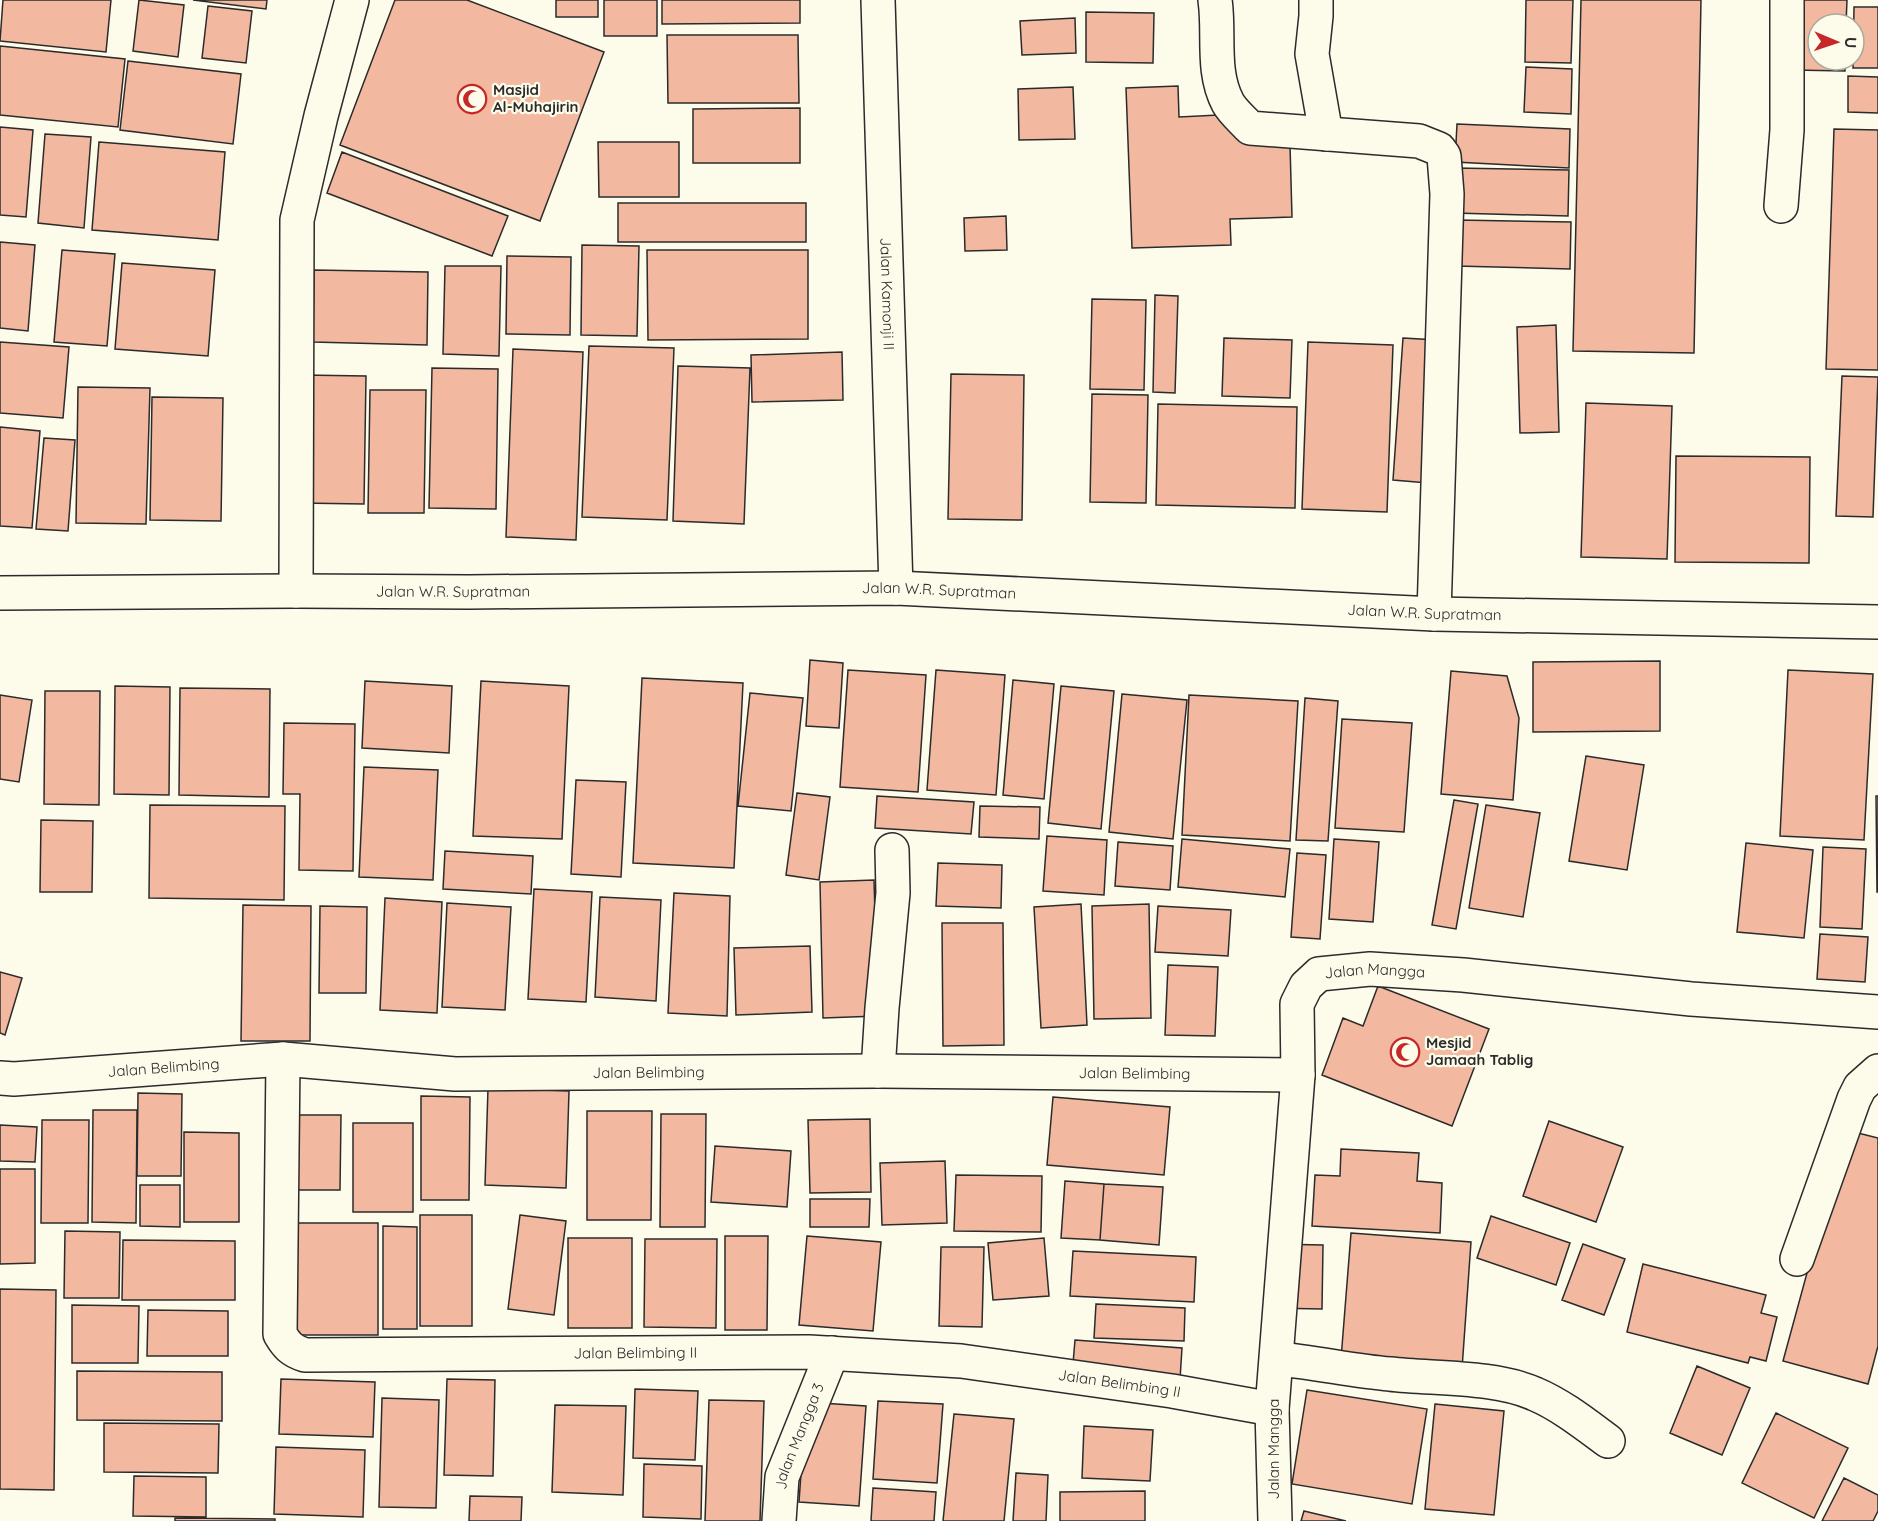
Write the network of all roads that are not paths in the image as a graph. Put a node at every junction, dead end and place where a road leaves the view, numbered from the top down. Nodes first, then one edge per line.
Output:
1 (352, 0) edge
2 (878, 0) edge
3 (1215, 0) edge
4 (1316, 0) edge
5 (1787, 0) edge
6 (1326, 134) junction
7 (1781, 206) dead end
8 (896, 588) junction
9 (296, 591) junction
10 (0, 593) edge
11 (1434, 614) junction
12 (1878, 622) edge
13 (892, 850) dead end
14 (1878, 1012) edge
15 (283, 1059) junction
16 (878, 1071) junction
17 (1878, 1071) edge
18 (1298, 1075) junction
19 (0, 1078) edge
20 (1797, 1258) dead end
21 (832, 1353) junction
22 (1277, 1359) junction
23 (1272, 1409) junction
24 (1608, 1441) dead end
25 (780, 1521) edge
26 (1275, 1521) edge

1 - 9 street
2 - 8 street, Jalan Kamonji II
3 - 6 street
4 - 6 street
5 - 7 street
6 - 11 street
8 - 9 street, Jalan W.R. Supratman
8 - 11 street, Jalan W.R. Supratman
9 - 10 street, Jalan W.R. Supratman
11 - 12 street, Jalan W.R. Supratman
13 - 16 street
14 - 18 street, Jalan Mangga
15 - 16 street, Jalan Belimbing
15 - 19 street, Jalan Belimbing
15 - 21 street, Jalan Belimbing II
16 - 18 street, Jalan Belimbing
17 - 20 street
18 - 22 street, Jalan Mangga
21 - 23 street, Jalan Belimbing II
21 - 25 street, Jalan Mangga 3
22 - 23 street, Jalan Mangga
22 - 24 street
23 - 26 street, Jalan Mangga

